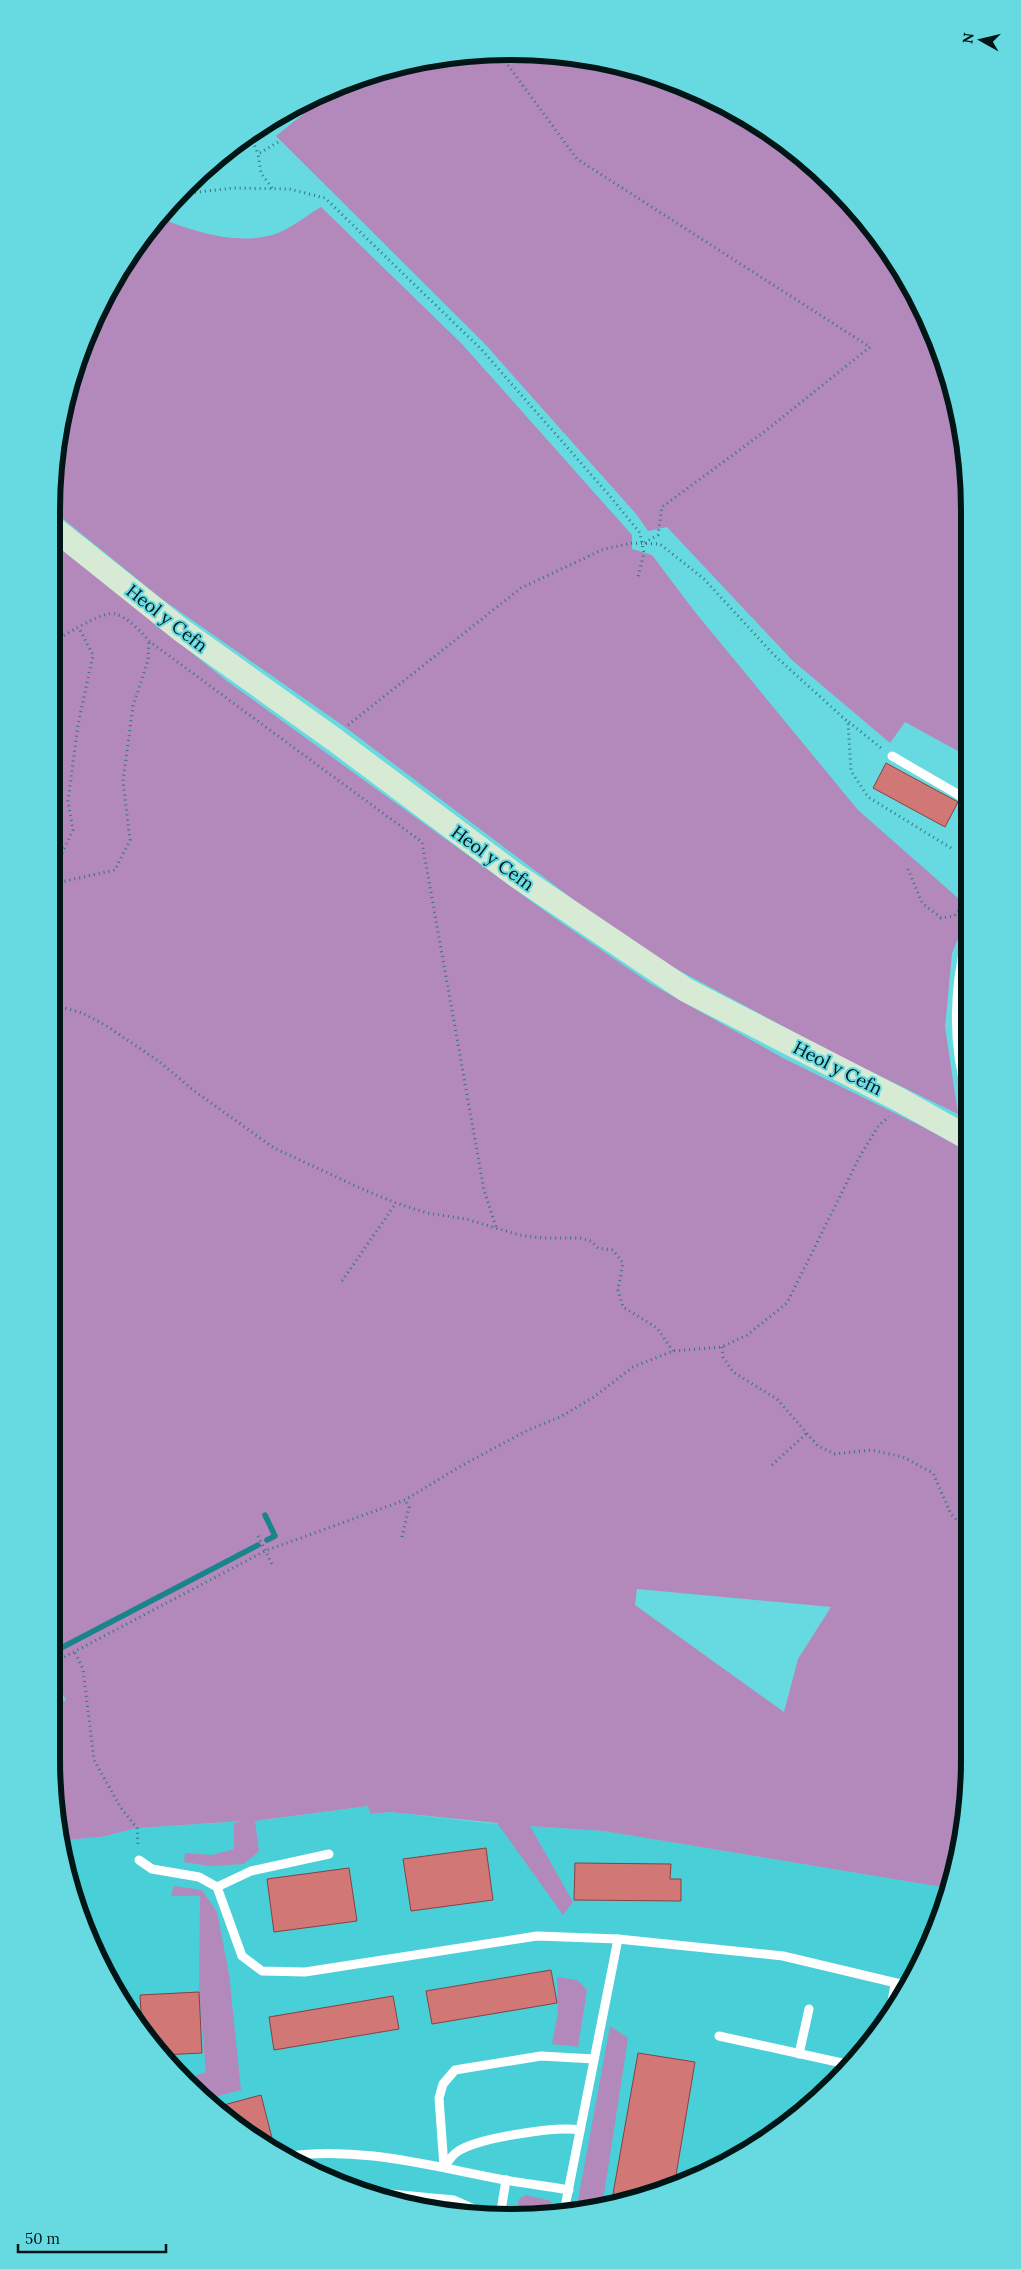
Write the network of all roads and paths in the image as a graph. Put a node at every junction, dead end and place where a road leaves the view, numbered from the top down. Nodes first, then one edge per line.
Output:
1 (504, 60) edge
2 (272, 128) edge
3 (259, 137) edge
4 (252, 141) edge
5 (280, 141) dead end
6 (258, 154) junction
7 (272, 189) junction
8 (191, 193) edge
9 (60, 533) edge
10 (643, 543) junction
11 (638, 577) dead end
12 (79, 628) junction
13 (60, 638) edge
14 (149, 641) junction
15 (848, 722) junction
16 (335, 740) junction
17 (892, 756) joint
18 (961, 797) edge
19 (950, 848) dead end
20 (60, 857) edge
21 (908, 869) dead end
22 (60, 883) edge
23 (961, 908) edge
24 (961, 968) edge
25 (60, 1007) edge
26 (961, 1068) edge
27 (900, 1100) junction
28 (961, 1134) edge
29 (396, 1203) junction
30 (496, 1227) junction
31 (342, 1281) dead end
32 (722, 1347) junction
33 (673, 1351) junction
34 (807, 1433) junction
35 (772, 1465) dead end
36 (405, 1500) junction
37 (961, 1525) edge
38 (258, 1536) dead end
39 (402, 1537) dead end
40 (265, 1551) junction
41 (272, 1564) dead end
42 (75, 1653) junction
43 (60, 1660) edge
44 (330, 1854) dead end
45 (139, 1860) joint
46 (218, 1887) junction
47 (618, 1939) junction
48 (895, 1984) junction
49 (900, 1985) edge
50 (893, 1997) edge
51 (808, 2009) dead end
52 (719, 2036) dead end
53 (799, 2054) junction
54 (594, 2060) junction
55 (842, 2063) edge
56 (580, 2130) junction
57 (296, 2155) edge
58 (444, 2167) junction
59 (506, 2180) junction
60 (569, 2190) junction
61 (397, 2195) edge
62 (566, 2205) edge
63 (469, 2207) edge
64 (501, 2209) edge

1 - 10 path
2 - 3 path
4 - 6 path
5 - 6 path
6 - 7 path
7 - 8 path
7 - 10 path
9 - 16 street, Heol y Cefn
10 - 11 path
10 - 15 path
10 - 16 path
12 - 13 path
12 - 14 path
12 - 20 path
14 - 22 path
14 - 30 path
15 - 17 path
15 - 19 path
16 - 27 street, Heol y Cefn
17 - 18 lane
21 - 23 path
24 - 26 lane
25 - 29 path
27 - 28 street, Heol y Cefn
27 - 32 path
29 - 30 path
29 - 31 path
30 - 33 path
32 - 33 path
32 - 34 path
33 - 36 path
34 - 35 path
34 - 37 path
36 - 39 path
36 - 40 path
38 - 40 path
40 - 41 path
40 - 42 path
42 - 43 path
42 - 45 path
44 - 46 lane
45 - 46 lane
46 - 47 lane
47 - 48 lane
47 - 54 lane
48 - 49 lane
48 - 50 lane
51 - 53 lane
52 - 53 lane
53 - 55 lane
54 - 56 lane
54 - 58 lane
56 - 58 lane
56 - 60 lane
57 - 58 lane
58 - 59 lane
59 - 60 lane
59 - 64 lane
60 - 62 lane
61 - 63 lane

